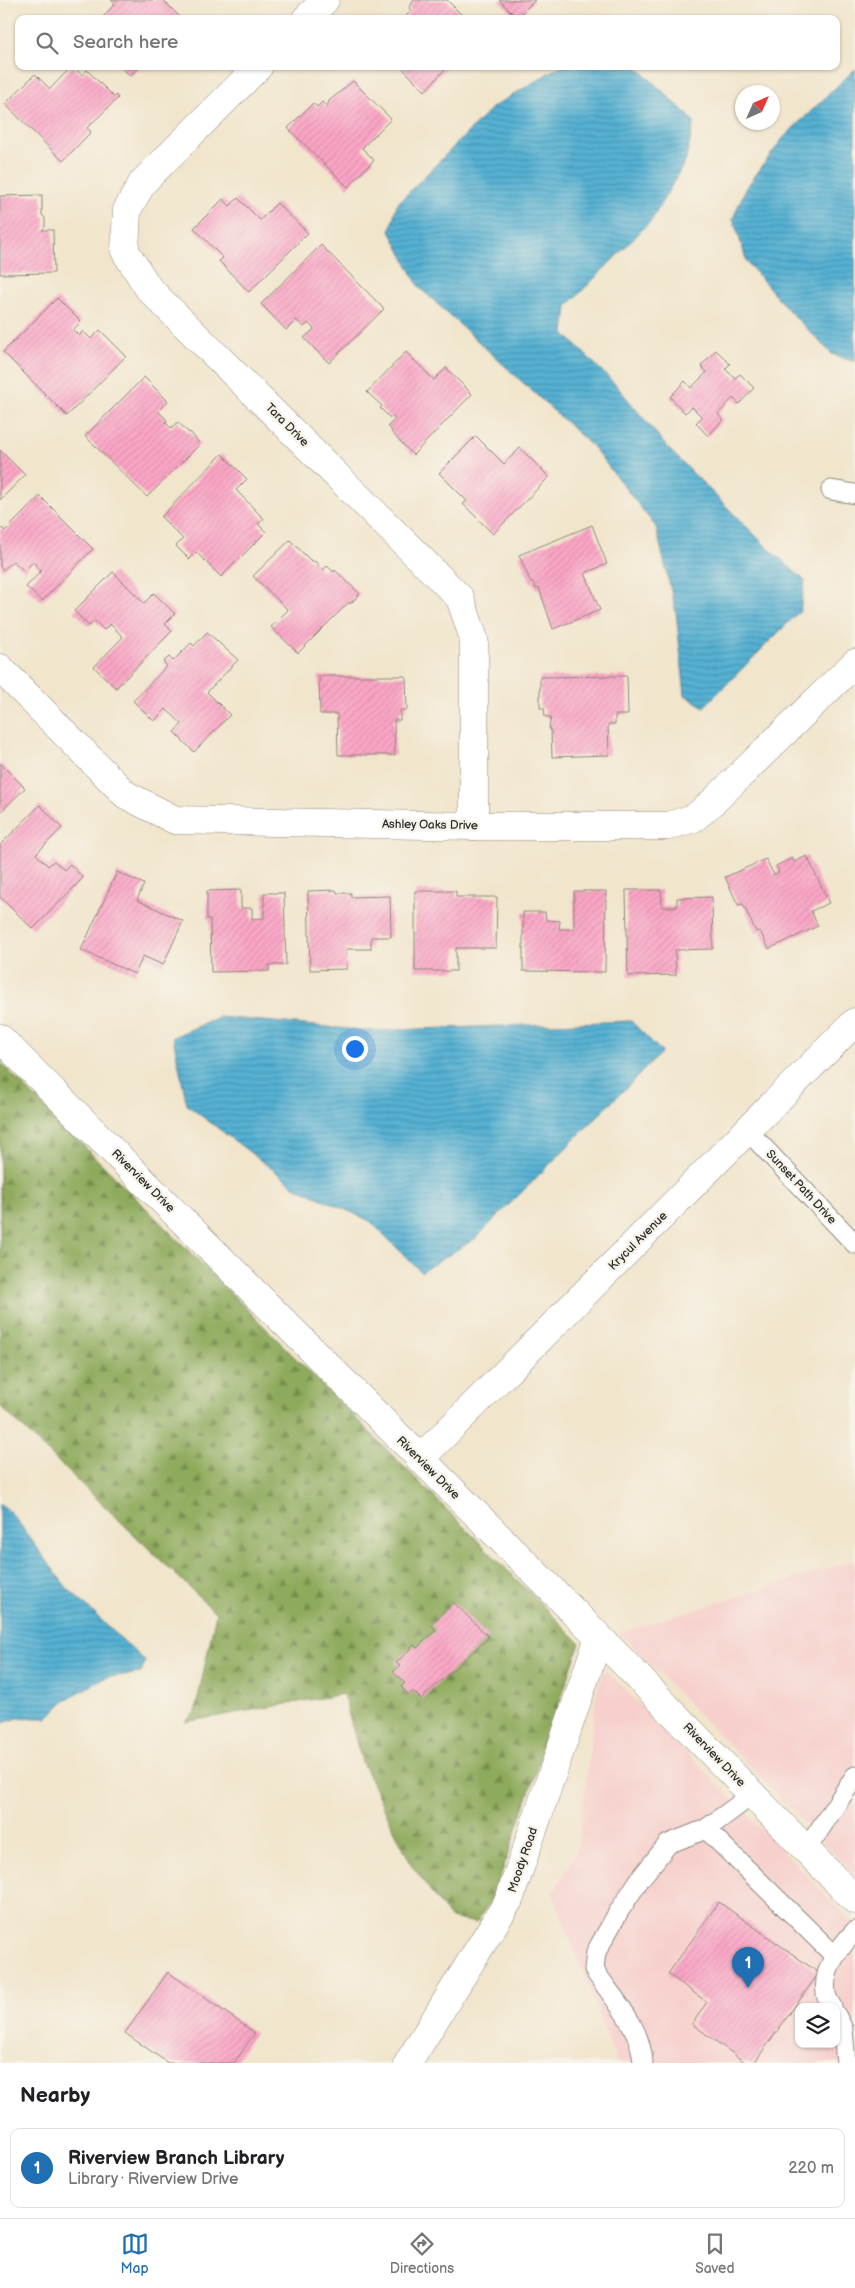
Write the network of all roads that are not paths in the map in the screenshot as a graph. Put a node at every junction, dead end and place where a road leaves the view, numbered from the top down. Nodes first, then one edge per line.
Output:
1 (325, 0) edge
2 (310, 15) edge
3 (255, 70) edge
4 (832, 490) dead end
5 (855, 494) edge
6 (855, 662) edge
7 (0, 668) edge
8 (474, 826) junction
9 (855, 1022) edge
10 (0, 1038) edge
11 (747, 1130) junction
12 (855, 1244) edge
13 (420, 1460) junction
14 (599, 1637) junction
15 (855, 1776) edge
16 (752, 1795) junction
17 (706, 1829) junction
18 (806, 1850) junction
19 (855, 1900) edge
20 (855, 1931) edge
21 (835, 1956) junction
22 (830, 2003) edge
23 (840, 2023) edge
24 (408, 2063) edge
25 (643, 2063) edge
26 (846, 2063) edge

1 - 2 street
3 - 8 street, Tara Drive
4 - 5 lane
6 - 8 street, Ashley Oaks Drive
7 - 8 street, Ashley Oaks Drive
9 - 11 street, Krycul Avenue
10 - 13 street, Riverview Drive
11 - 12 lane, Sunset Path Drive
11 - 13 street, Krycul Avenue
13 - 14 street, Riverview Drive
14 - 16 street, Riverview Drive
14 - 24 street, Moody Road
15 - 18 lane
16 - 17 lane
16 - 18 street, Riverview Drive
17 - 21 lane
17 - 25 lane
18 - 19 street, Riverview Drive
20 - 21 lane
21 - 22 lane
23 - 26 lane

